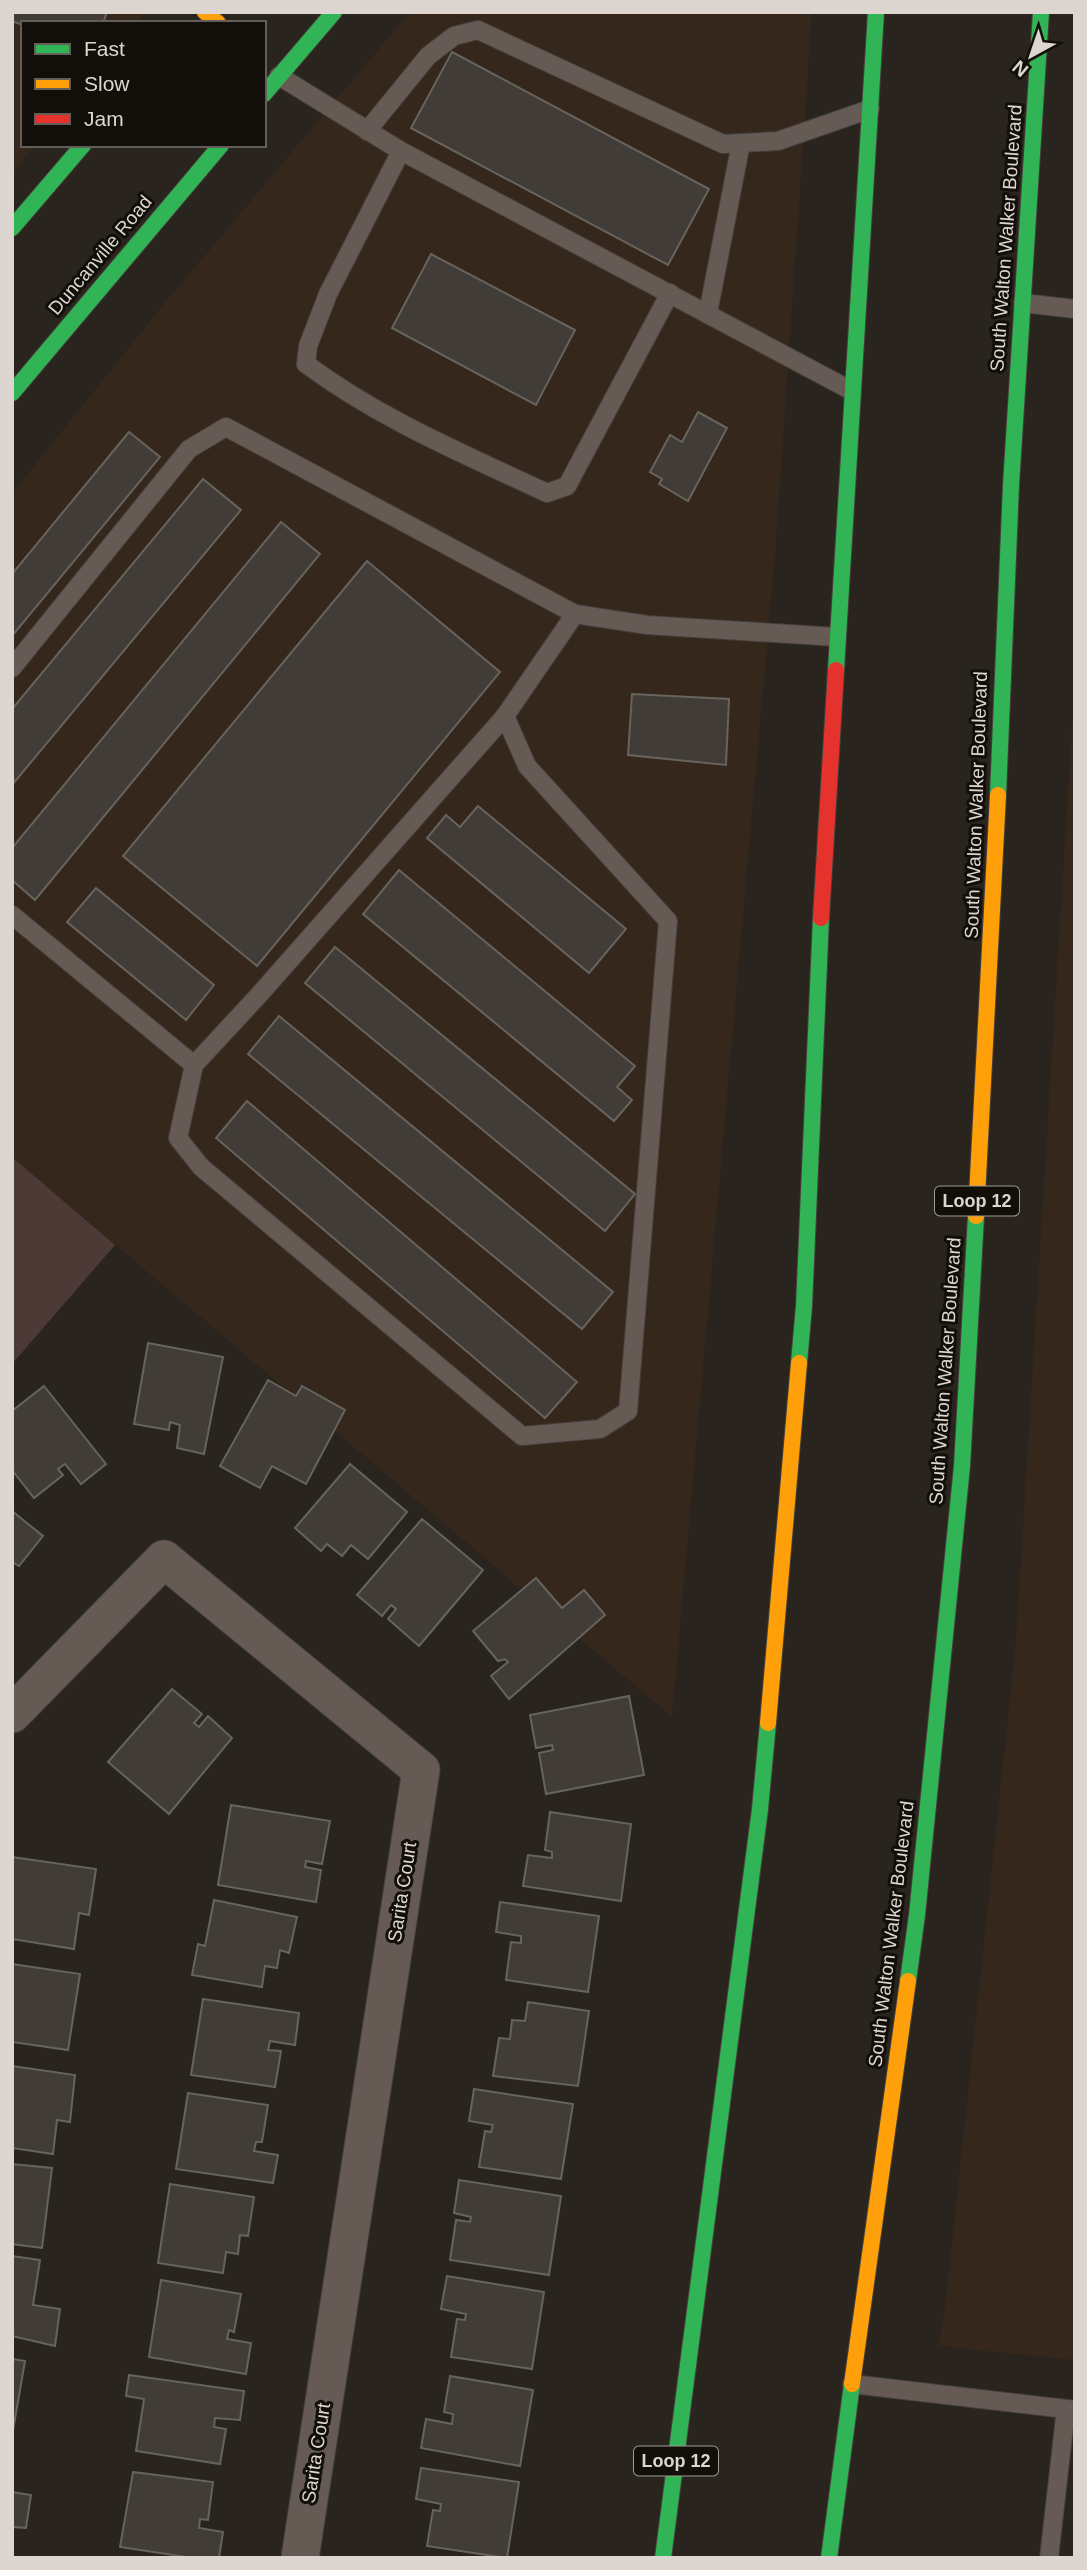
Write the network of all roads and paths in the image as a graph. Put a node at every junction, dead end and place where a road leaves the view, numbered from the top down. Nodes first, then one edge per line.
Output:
1 (334, 12) edge
2 (876, 12) edge
3 (1041, 12) edge
4 (266, 65) edge
5 (279, 76) junction
6 (266, 92) edge
7 (870, 109) junction
8 (367, 131) junction
9 (741, 143) junction
10 (81, 147) edge
11 (219, 147) edge
12 (401, 151) junction
13 (12, 228) edge
14 (670, 293) junction
15 (1023, 303) junction
16 (1075, 309) edge
17 (708, 313) junction
18 (852, 391) junction
19 (12, 393) edge
20 (575, 614) junction
21 (837, 637) junction
22 (12, 668) edge
23 (505, 716) junction
24 (12, 915) edge
25 (194, 1065) junction
26 (12, 1714) edge
27 (852, 2385) junction
28 (1070, 2409) edge
29 (300, 2558) edge
30 (663, 2558) edge
31 (829, 2558) edge
32 (1049, 2558) edge

1 - 5 main road
2 - 7 main road, Loop 12
3 - 15 main road, South Walton Walker Boulevard / Loop 12
4 - 5 main road
5 - 6 main road
5 - 8 lane
7 - 9 lane
7 - 18 main road, Loop 12
8 - 9 lane
8 - 12 lane
9 - 17 lane
10 - 13 main road
11 - 19 main road, Duncanville Road
12 - 14 lane
12 - 14 lane
14 - 17 lane
15 - 16 lane
15 - 27 main road, South Walton Walker Boulevard / Loop 12
17 - 18 lane
18 - 21 main road, Loop 12
20 - 21 lane
20 - 22 lane
20 - 23 lane
21 - 30 main road, Loop 12
23 - 25 lane
23 - 25 lane
24 - 25 lane
26 - 29 street, Sarita Court
27 - 28 lane
27 - 31 main road, South Walton Walker Boulevard / Loop 12
28 - 32 lane

